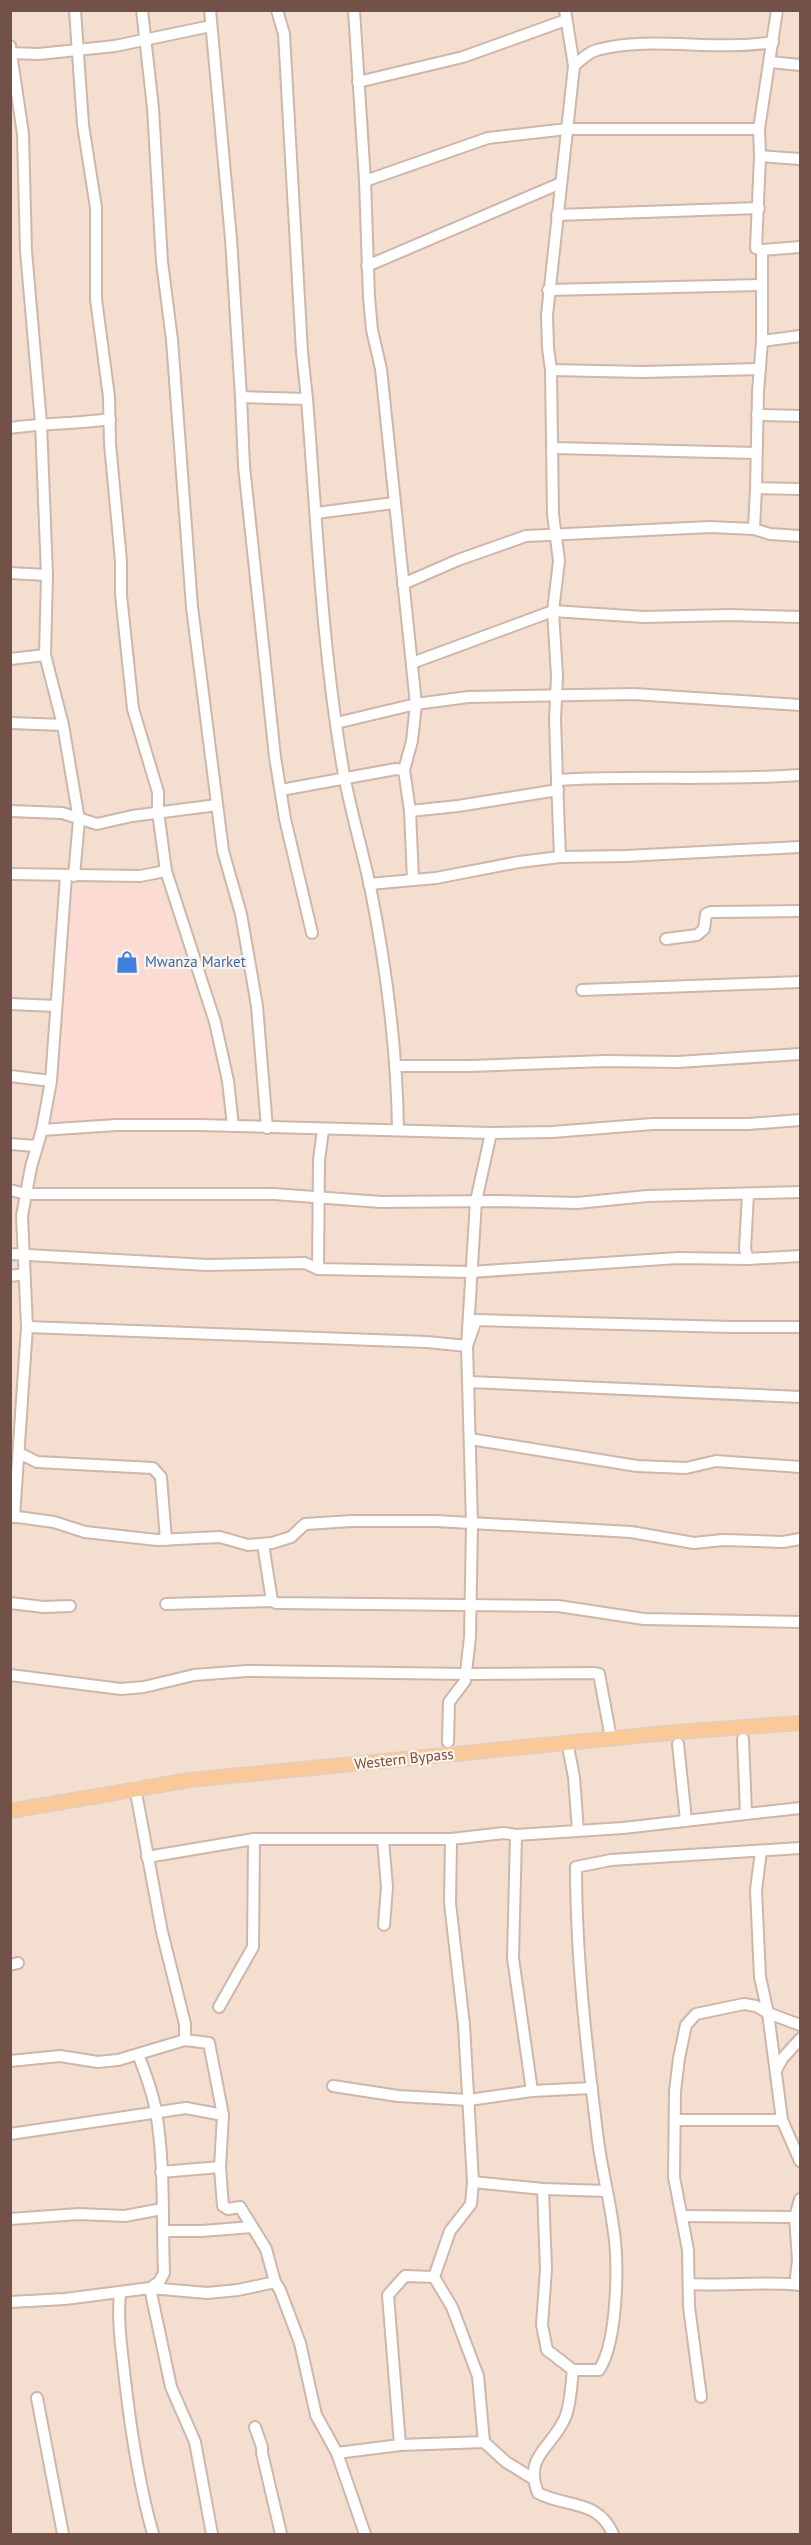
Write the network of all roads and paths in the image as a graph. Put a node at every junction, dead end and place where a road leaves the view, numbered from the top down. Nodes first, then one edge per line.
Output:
1 (75, 10) edge
2 (142, 10) edge
3 (210, 10) edge
4 (277, 10) edge
5 (354, 10) edge
6 (777, 10) edge
7 (566, 15) edge
8 (211, 26) junction
9 (146, 41) junction
10 (773, 42) junction
11 (77, 49) junction
12 (11, 51) edge
13 (770, 62) junction
14 (801, 65) edge
15 (574, 66) junction
16 (358, 82) junction
17 (567, 129) junction
18 (759, 129) junction
19 (760, 156) junction
20 (801, 159) edge
21 (365, 181) junction
22 (561, 183) junction
23 (759, 208) junction
24 (557, 215) junction
25 (801, 247) edge
26 (762, 250) junction
27 (367, 266) junction
28 (760, 285) junction
29 (548, 290) junction
30 (801, 336) edge
31 (762, 341) junction
32 (760, 369) junction
33 (551, 370) junction
34 (241, 397) junction
35 (307, 399) junction
36 (757, 415) junction
37 (801, 416) edge
38 (110, 419) junction
39 (41, 423) junction
40 (10, 428) edge
41 (553, 448) junction
42 (756, 453) junction
43 (756, 489) junction
44 (801, 489) edge
45 (393, 503) junction
46 (316, 513) junction
47 (754, 529) junction
48 (557, 533) junction
49 (801, 536) edge
50 (10, 573) edge
51 (47, 575) junction
52 (403, 584) junction
53 (553, 611) junction
54 (801, 617) edge
55 (45, 655) junction
56 (10, 659) edge
57 (412, 663) junction
58 (556, 694) junction
59 (416, 704) junction
60 (801, 705) edge
61 (10, 723) edge
62 (336, 723) junction
63 (63, 725) junction
64 (404, 770) junction
65 (801, 775) edge
66 (345, 778) junction
67 (558, 785) junction
68 (281, 790) junction
69 (218, 805) junction
70 (10, 811) edge
71 (410, 811) junction
72 (158, 812) junction
73 (79, 820) junction
74 (801, 846) edge
75 (560, 857) junction
76 (166, 871) junction
77 (10, 874) edge
78 (70, 876) junction
79 (413, 880) junction
80 (369, 884) junction
81 (801, 911) edge
82 (312, 933) dead end
83 (666, 939) dead end
84 (801, 982) edge
85 (582, 990) dead end
86 (10, 1004) edge
87 (57, 1006) junction
88 (801, 1054) edge
89 (396, 1066) junction
90 (10, 1076) edge
91 (51, 1082) junction
92 (801, 1120) edge
93 (233, 1126) junction
94 (267, 1128) junction
95 (42, 1130) junction
96 (323, 1130) junction
97 (398, 1130) junction
98 (491, 1133) junction
99 (10, 1143) edge
100 (36, 1146) junction
101 (10, 1190) edge
102 (801, 1192) edge
103 (26, 1194) junction
104 (748, 1194) junction
105 (318, 1197) junction
106 (476, 1201) junction
107 (10, 1254) edge
108 (23, 1256) junction
109 (801, 1256) edge
110 (748, 1259) junction
111 (318, 1269) junction
112 (471, 1272) junction
113 (24, 1274) junction
114 (10, 1276) edge
115 (801, 1327) edge
116 (27, 1328) junction
117 (467, 1346) junction
118 (469, 1382) junction
119 (801, 1397) edge
120 (15, 1423) edge
121 (470, 1439) junction
122 (19, 1453) junction
123 (801, 1467) edge
124 (12, 1517) edge
125 (472, 1524) junction
126 (801, 1539) edge
127 (166, 1540) junction
128 (263, 1544) junction
129 (272, 1601) junction
130 (10, 1603) edge
131 (471, 1603) junction
132 (166, 1604) dead end
133 (70, 1606) dead end
134 (801, 1622) edge
135 (466, 1674) junction
136 (10, 1675) edge
137 (801, 1723) edge
138 (611, 1738) junction
139 (743, 1739) dead end
140 (448, 1742) dead end
141 (678, 1744) dead end
142 (569, 1752) dead end
143 (137, 1798) dead end
144 (801, 1809) edge
145 (10, 1811) edge
146 (746, 1813) junction
147 (686, 1820) junction
148 (578, 1831) junction
149 (516, 1834) junction
150 (255, 1839) junction
151 (451, 1839) junction
152 (383, 1840) junction
153 (801, 1848) edge
154 (761, 1851) junction
155 (147, 1857) junction
156 (384, 1925) dead end
157 (219, 2007) dead end
158 (768, 2013) junction
159 (801, 2025) edge
160 (801, 2039) edge
161 (185, 2040) junction
162 (138, 2054) junction
163 (778, 2058) junction
164 (10, 2061) edge
165 (333, 2086) dead end
166 (592, 2088) junction
167 (532, 2091) junction
168 (469, 2100) junction
169 (156, 2112) junction
170 (223, 2115) junction
171 (675, 2120) junction
172 (782, 2120) junction
173 (10, 2134) edge
174 (801, 2161) edge
175 (220, 2167) junction
176 (161, 2172) junction
177 (473, 2182) junction
178 (543, 2189) junction
179 (607, 2191) junction
180 (801, 2199) edge
181 (162, 2209) junction
182 (683, 2216) junction
183 (795, 2217) junction
184 (10, 2219) edge
185 (252, 2227) junction
186 (162, 2230) junction
187 (434, 2277) junction
188 (275, 2282) junction
189 (690, 2284) junction
190 (801, 2285) edge
191 (150, 2288) junction
192 (120, 2293) junction
193 (10, 2302) edge
194 (573, 2370) junction
195 (700, 2397) dead end
196 (37, 2398) dead end
197 (255, 2427) dead end
198 (483, 2442) junction
199 (400, 2445) junction
200 (337, 2452) junction
201 (532, 2478) junction
202 (63, 2535) edge
203 (153, 2535) edge
204 (212, 2535) edge
205 (281, 2535) edge
206 (365, 2535) edge
207 (613, 2535) edge

1 - 11 street
2 - 9 street
3 - 8 street
4 - 35 street
5 - 16 street
6 - 10 street
7 - 15 street
7 - 16 street
8 - 9 street
8 - 34 street
9 - 11 street
9 - 69 street
10 - 13 street
10 - 15 street
11 - 12 street
11 - 38 street
12 - 39 street
13 - 14 street
13 - 18 street
15 - 17 street
16 - 21 street
17 - 18 street
17 - 21 street
17 - 22 street
18 - 19 street
19 - 20 street
19 - 23 street
21 - 27 street
22 - 24 street
22 - 27 street
23 - 24 street
23 - 26 street
24 - 29 street
25 - 26 street
26 - 28 street
27 - 45 street
28 - 29 street
28 - 31 street
29 - 33 street
30 - 31 street
31 - 32 street
32 - 33 street
32 - 36 street
33 - 41 street
34 - 35 street
34 - 68 street
35 - 46 street
36 - 37 street
36 - 42 street
38 - 39 street
38 - 72 street
39 - 40 street
39 - 51 street
41 - 42 street
41 - 48 street
42 - 43 street
43 - 44 street
43 - 47 street
45 - 46 street
45 - 52 street
46 - 62 street
47 - 48 street
47 - 49 street
48 - 52 street
48 - 53 street
50 - 51 street
51 - 55 street
52 - 57 street
53 - 54 street
53 - 57 street
53 - 58 street
55 - 56 street
55 - 63 street
57 - 59 street
58 - 59 street
58 - 60 street
58 - 67 street
59 - 62 street
59 - 64 street
61 - 63 street
62 - 66 street
63 - 73 street
64 - 66 street
64 - 71 street
65 - 67 street
66 - 68 street
66 - 80 street
67 - 71 street
67 - 75 street
68 - 82 street
69 - 72 street
69 - 94 street
70 - 73 street
71 - 79 street
72 - 73 street
72 - 76 street
73 - 78 street
74 - 75 street
75 - 79 street
76 - 78 street
76 - 93 street
77 - 78 street
78 - 87 street
79 - 80 street
80 - 89 street
81 - 83 street
84 - 85 street
86 - 87 street
87 - 91 street
88 - 89 street
89 - 97 street
90 - 91 street
91 - 95 street
92 - 98 street
93 - 94 street
93 - 95 street
94 - 96 street
95 - 100 street
96 - 97 street
96 - 105 street
97 - 98 street
98 - 106 street
99 - 100 street
100 - 103 street
101 - 103 street
102 - 104 street
103 - 105 street
103 - 108 street
104 - 106 street
104 - 110 street
105 - 106 street
105 - 111 street
106 - 112 street
107 - 108 street
108 - 111 street
108 - 113 street
109 - 110 street
110 - 112 street
111 - 112 street
112 - 117 street
113 - 114 street
113 - 116 street
115 - 117 street
116 - 117 street
116 - 120 street
117 - 118 street
118 - 119 street
118 - 121 street
120 - 122 street
121 - 123 street
121 - 125 street
122 - 124 street
122 - 127 street
124 - 127 street
125 - 126 street
125 - 128 street
125 - 131 street
127 - 128 street
128 - 129 street
129 - 131 street
129 - 132 street
130 - 133 street
131 - 134 street
131 - 135 street
135 - 136 street
135 - 138 street
135 - 140 street
137 - 138 main road, Western Bypass
138 - 145 main road, Western Bypass
139 - 146 street
141 - 147 street
142 - 148 street
143 - 155 street
144 - 146 street
146 - 147 street
147 - 148 street
148 - 149 street
149 - 151 street
149 - 167 street
150 - 152 street
150 - 155 street
150 - 157 street
151 - 152 street
151 - 168 street
152 - 156 street
153 - 154 street
154 - 158 street
154 - 166 street
155 - 161 street
158 - 159 street
158 - 163 street
158 - 171 street
160 - 163 street
161 - 162 street
161 - 170 street
162 - 164 street
162 - 169 street
163 - 172 street
165 - 168 street
166 - 167 street
166 - 179 street
167 - 168 street
168 - 177 street
169 - 170 street
169 - 173 street
169 - 176 street
170 - 175 street
171 - 172 street
171 - 182 street
172 - 174 street
175 - 176 street
175 - 185 street
176 - 181 street
177 - 178 street
177 - 187 street
178 - 179 street
178 - 194 street
179 - 194 street
180 - 183 street
181 - 184 street
181 - 186 street
182 - 183 street
182 - 189 street
183 - 190 street
185 - 186 street
185 - 188 street
186 - 191 street
187 - 198 street
187 - 199 street
188 - 191 street
188 - 200 street
189 - 190 street
189 - 195 street
191 - 192 street
191 - 204 street
192 - 193 street
192 - 203 street
194 - 201 street
196 - 202 street
197 - 205 street
198 - 199 street
198 - 201 street
199 - 200 street
200 - 206 street
201 - 207 street

